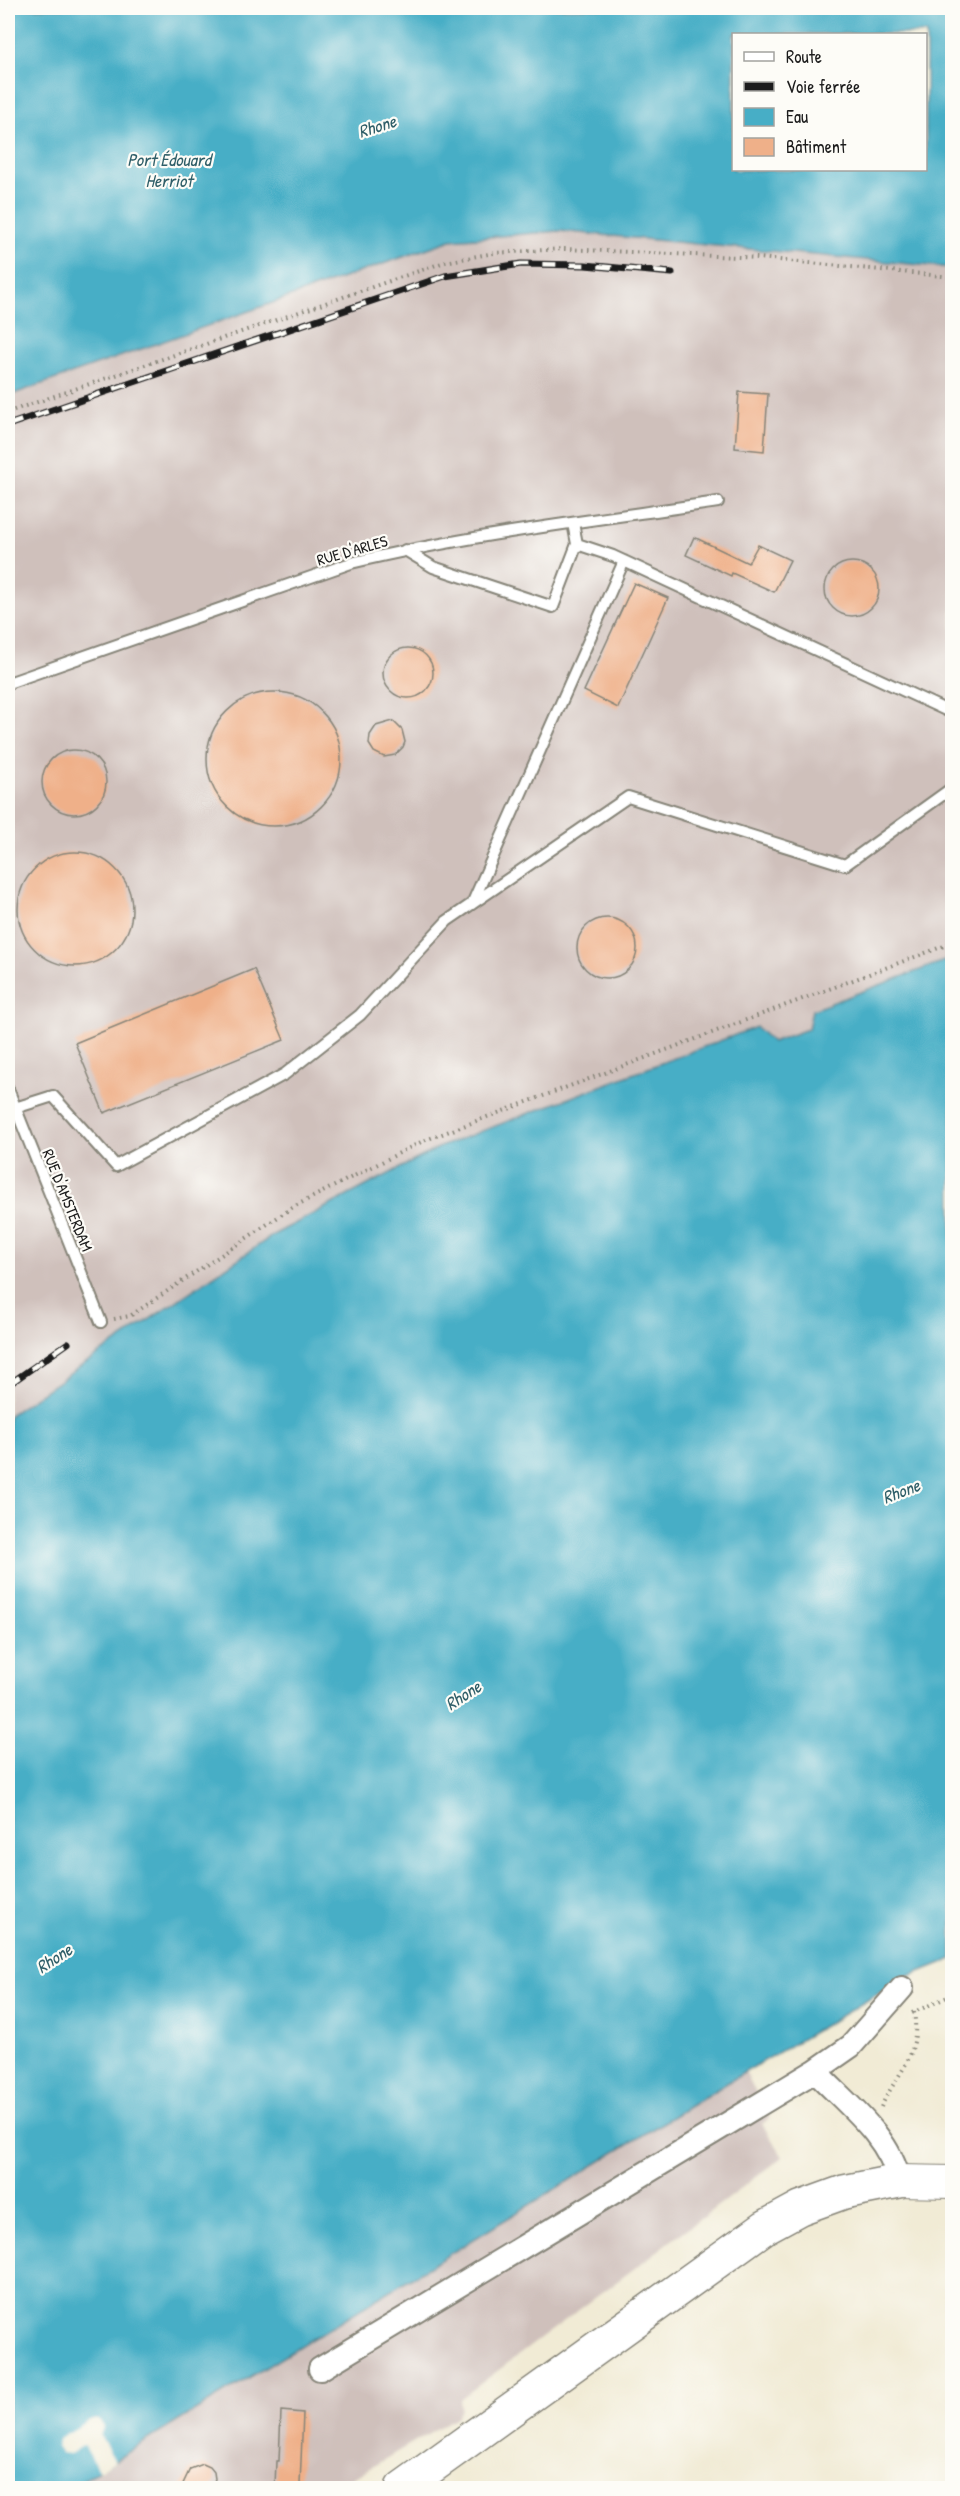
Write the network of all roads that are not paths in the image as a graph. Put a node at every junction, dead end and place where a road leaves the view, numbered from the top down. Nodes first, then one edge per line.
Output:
1 (718, 502) dead end
2 (573, 523) junction
3 (577, 544) junction
4 (405, 550) junction
5 (624, 561) junction
6 (8, 682) edge
7 (952, 713) edge
8 (952, 789) edge
9 (472, 904) junction
10 (8, 1089) edge
11 (15, 1108) junction
12 (101, 1322) road end
13 (902, 1988) dead end
14 (815, 2071) junction
15 (899, 2181) junction
16 (952, 2182) edge
17 (320, 2368) dead end
18 (402, 2488) edge

1 - 2 lane, RUE D'ARLES
2 - 3 lane
2 - 4 lane, RUE D'ARLES
3 - 4 lane
3 - 5 lane
4 - 6 lane, RUE D'ARLES
5 - 7 lane
5 - 9 lane
8 - 9 lane
9 - 11 lane
10 - 11 lane, RUE D'AMSTERDAM
11 - 12 lane, RUE D'AMSTERDAM
13 - 14 street
14 - 15 street
14 - 17 street
15 - 16 street
15 - 18 highway

